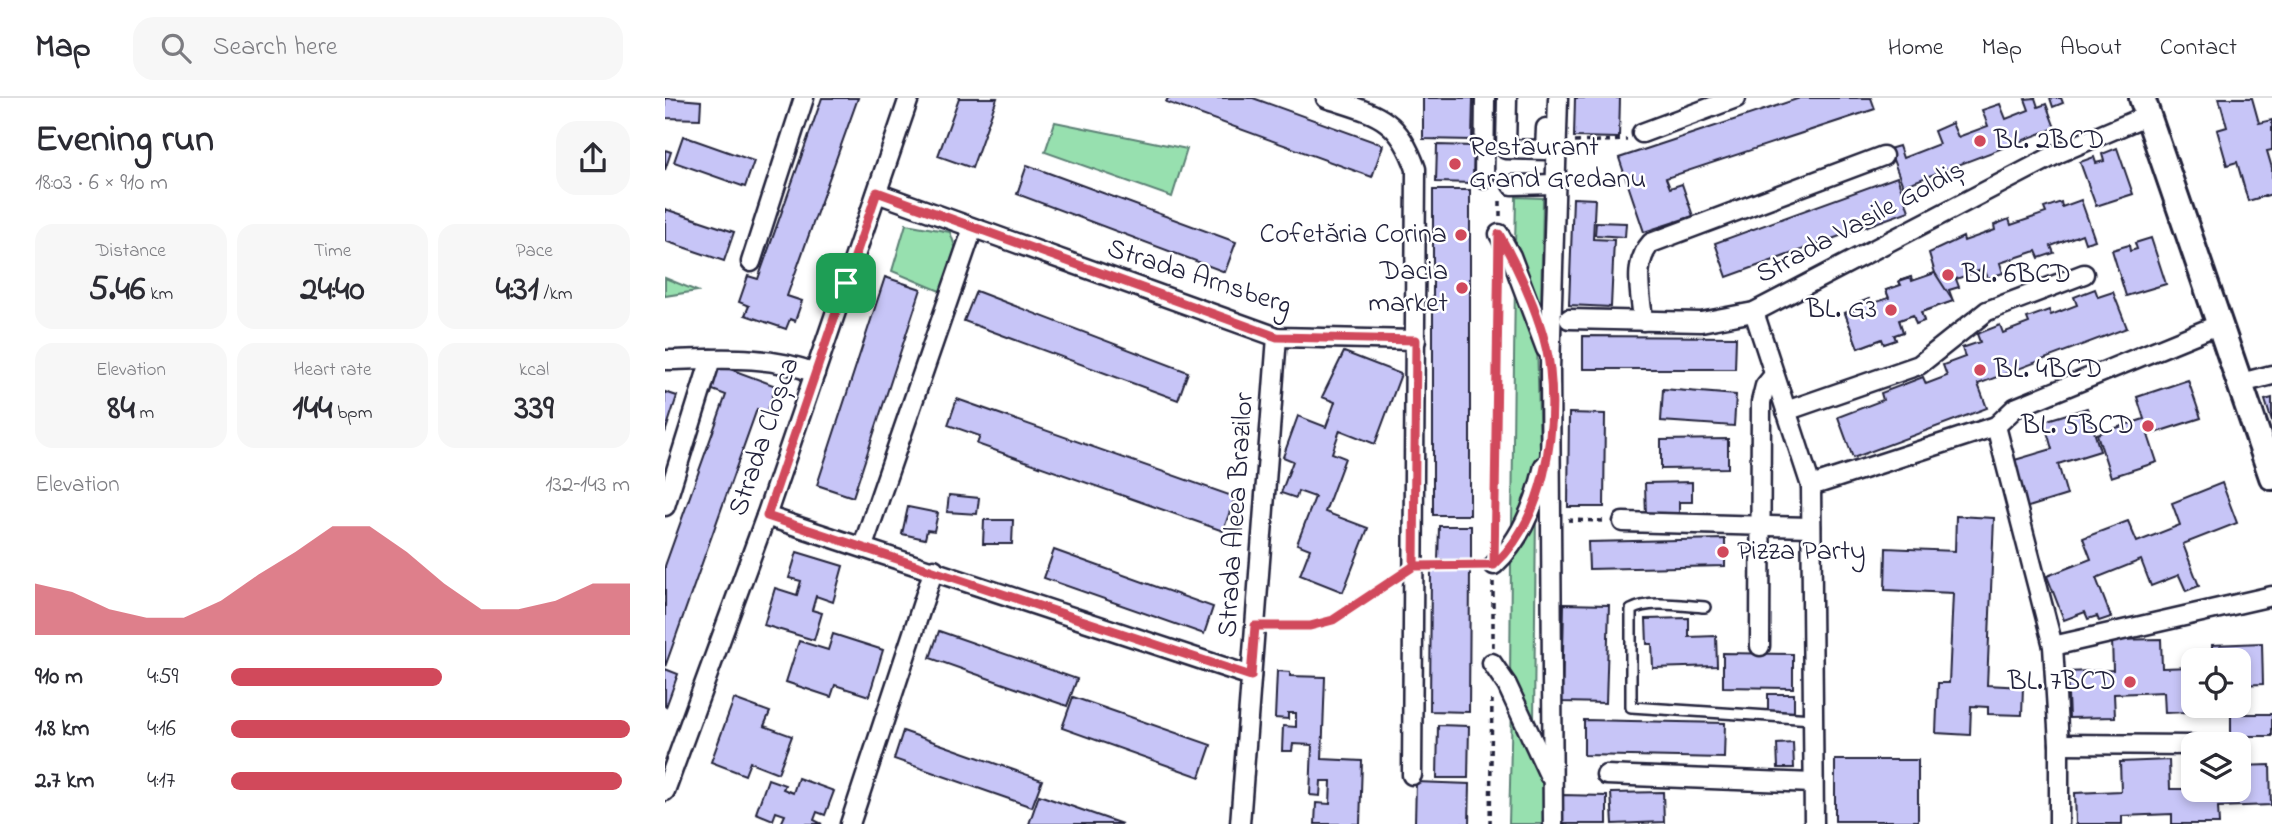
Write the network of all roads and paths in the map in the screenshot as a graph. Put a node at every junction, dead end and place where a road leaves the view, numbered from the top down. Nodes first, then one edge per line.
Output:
1 (804, 98) edge
2 (909, 98) edge
3 (1326, 98) edge
4 (1485, 98) edge
5 (1507, 98) edge
6 (1546, 98) edge
7 (1558, 98) edge
8 (1736, 98) edge
9 (2145, 107) edge
10 (1642, 133) joint
11 (1556, 142) junction
12 (1883, 156) dead end
13 (1484, 179) joint
14 (1554, 184) junction
15 (1512, 185) dead end
16 (877, 192) junction
17 (972, 228) junction
18 (1499, 234) joint
19 (751, 262) dead end
20 (2084, 274) dead end
21 (1499, 276) dead end
22 (1754, 312) junction
23 (1569, 319) dead end
24 (1643, 321) junction
25 (2220, 324) junction
26 (1277, 337) junction
27 (1416, 340) junction
28 (711, 359) junction
29 (665, 360) edge
30 (1550, 370) junction
31 (815, 373) junction
32 (2272, 374) edge
33 (1774, 375) junction
34 (2241, 383) junction
35 (1786, 411) junction
36 (1996, 426) junction
37 (1551, 439) junction
38 (2272, 477) edge
39 (1811, 486) junction
40 (665, 506) edge
41 (767, 516) junction
42 (1551, 520) junction
43 (1623, 522) joint
44 (1759, 526) junction
45 (1811, 527) junction
46 (863, 546) junction
47 (1494, 565) junction
48 (1414, 566) junction
49 (934, 569) junction
50 (2272, 597) edge
51 (1705, 607) dead end
52 (1255, 626) junction
53 (1760, 646) dead end
54 (2053, 646) junction
55 (1492, 663) junction
56 (1251, 676) junction
57 (1813, 719) junction
58 (2059, 744) junction
59 (2181, 744) edge
60 (672, 754) edge
61 (1412, 775) dead end
62 (1606, 775) dead end
63 (1553, 782) junction
64 (1813, 783) junction
65 (665, 791) edge
66 (850, 824) edge
67 (1240, 824) edge
68 (1490, 824) edge
69 (1553, 824) edge
70 (1814, 824) edge
71 (2059, 824) edge

1 - 19 street
2 - 16 street, Strada Cloșca
3 - 27 street
4 - 13 street
5 - 6 street
7 - 11 street
8 - 10 street
9 - 22 street, Strada Vasile Goldiș
9 - 25 street, Strada Vasile Goldiș
10 - 11 path
11 - 14 street
12 - 24 street
13 - 18 path
14 - 15 street
14 - 30 street
16 - 17 street, Strada Arnsberg
16 - 31 street, Strada Cloșca
17 - 26 street, Strada Arnsberg
17 - 46 street
18 - 30 street
20 - 35 street
21 - 47 path
22 - 24 street, Strada Vasile Goldiș
22 - 33 street
23 - 24 street, Strada Vasile Goldiș
25 - 34 street, Strada Vasile Goldiș
25 - 36 street
26 - 27 street, Strada Arnsberg
26 - 52 street, Strada Aleea Brazilor
27 - 48 street
28 - 29 street
28 - 31 street
28 - 40 street
30 - 37 street
31 - 41 street, Strada Cloșca
32 - 34 street
33 - 35 street
33 - 44 street
34 - 38 street, Strada Vasile Goldiș
35 - 39 street
36 - 39 street
36 - 54 street
37 - 42 street
37 - 47 street
39 - 45 street
41 - 46 street
41 - 60 street, Strada Cloșca
42 - 43 path
42 - 63 street
43 - 44 street
44 - 45 street
44 - 53 street
45 - 57 street
46 - 49 street
47 - 48 path
47 - 55 path
48 - 52 path
48 - 61 street
49 - 56 street
49 - 66 street
50 - 54 street
51 - 57 lane
52 - 56 street, Strada Aleea Brazilor
54 - 58 street
55 - 63 street
55 - 68 path
56 - 67 street, Strada Aleea Brazilor
57 - 64 street
58 - 59 street
58 - 71 street
60 - 65 street, Strada Cloșca
62 - 64 street
63 - 69 street
64 - 70 street

